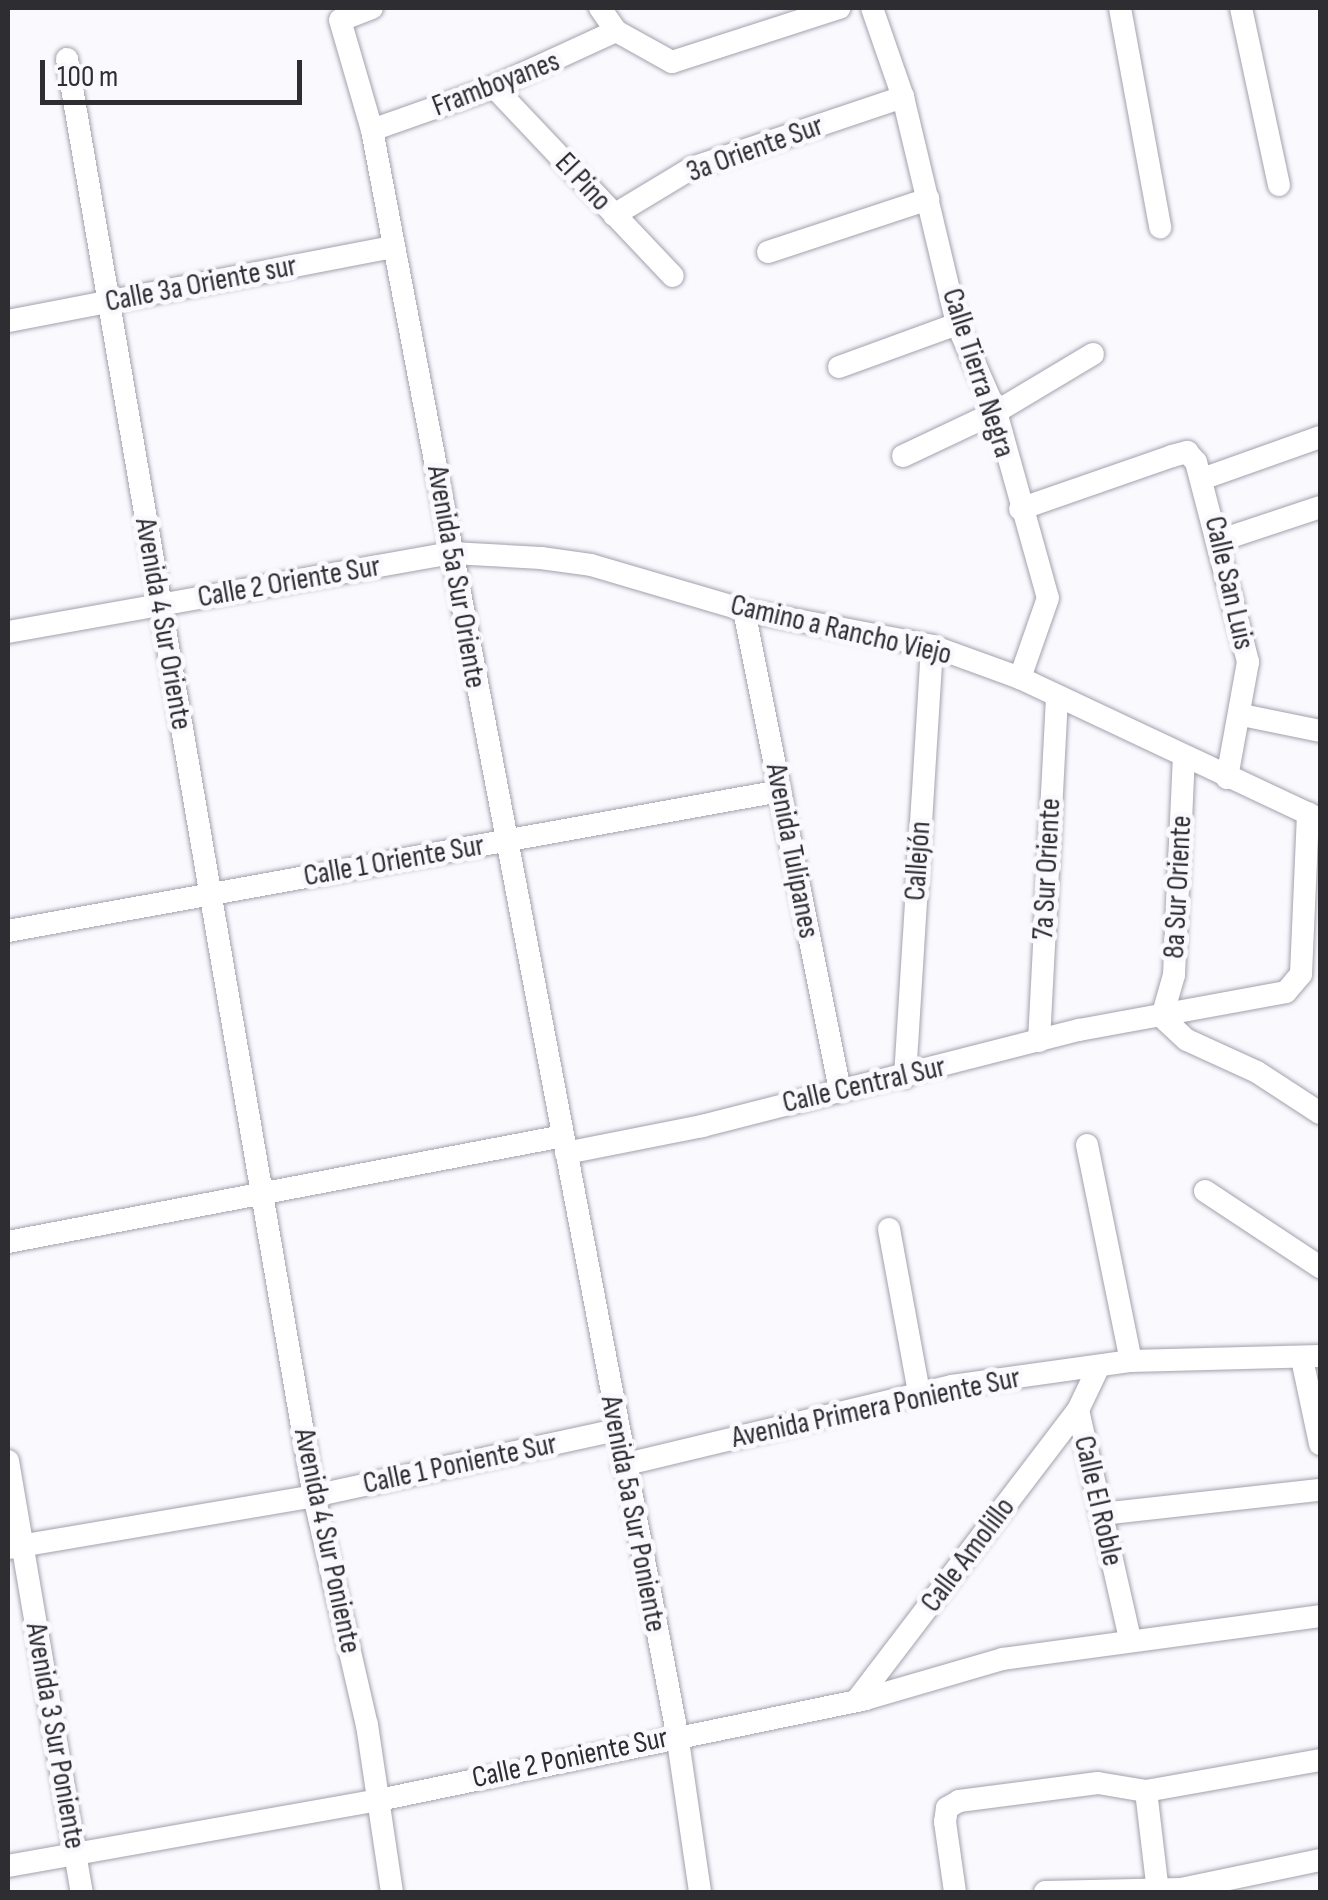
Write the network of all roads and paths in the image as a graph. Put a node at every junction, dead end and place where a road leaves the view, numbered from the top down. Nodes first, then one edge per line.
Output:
1 (372, 8) edge
2 (600, 8) edge
3 (838, 8) edge
4 (872, 8) edge
5 (1120, 8) edge
6 (1240, 8) edge
7 (616, 31) junction
8 (66, 59) dead end
9 (494, 87) junction
10 (902, 97) junction
11 (372, 130) junction
12 (1279, 185) dead end
13 (928, 200) junction
14 (614, 215) junction
15 (1160, 227) dead end
16 (394, 247) junction
17 (768, 252) dead end
18 (673, 276) dead end
19 (108, 302) junction
20 (8, 321) edge
21 (956, 324) junction
22 (1092, 354) dead end
23 (838, 368) dead end
24 (996, 412) junction
25 (1320, 437) edge
26 (903, 456) dead end
27 (1202, 479) junction
28 (1320, 507) edge
29 (1020, 509) junction
30 (1221, 540) junction
31 (452, 554) junction
32 (160, 606) junction
33 (744, 610) junction
34 (8, 632) edge
35 (932, 646) junction
36 (1020, 678) junction
37 (1057, 696) junction
38 (1242, 715) junction
39 (1320, 731) edge
40 (1184, 756) junction
41 (1227, 778) junction
42 (780, 791) junction
43 (1314, 816) edge
44 (504, 841) junction
45 (208, 895) junction
46 (8, 931) edge
47 (1162, 1017) junction
48 (1039, 1041) junction
49 (905, 1077) junction
50 (840, 1092) junction
51 (1320, 1113) edge
52 (564, 1145) junction
53 (1086, 1145) dead end
54 (260, 1189) junction
55 (1205, 1190) dead end
56 (889, 1229) dead end
57 (8, 1242) edge
58 (1320, 1264) edge
59 (1311, 1358) edge
60 (1131, 1361) junction
61 (1100, 1366) junction
62 (919, 1393) junction
63 (1078, 1410) junction
64 (616, 1430) junction
65 (1320, 1444) edge
66 (8, 1461) edge
67 (623, 1465) junction
68 (1320, 1490) edge
69 (314, 1496) junction
70 (1101, 1514) junction
71 (15, 1546) edge
72 (1320, 1616) edge
73 (1130, 1639) junction
74 (857, 1700) junction
75 (676, 1734) junction
76 (1320, 1760) edge
77 (1146, 1791) junction
78 (379, 1800) junction
79 (75, 1856) junction
80 (1320, 1860) edge
81 (8, 1866) edge
82 (1159, 1891) edge
83 (82, 1892) edge
84 (392, 1892) edge
85 (700, 1892) edge
86 (955, 1892) edge
87 (1045, 1892) edge

1 - 11 street, Avenida 5a Sur Oriente
2 - 7 street
3 - 7 street
4 - 10 street, Calle Tierra Negra
5 - 15 street
6 - 12 street
7 - 9 street, Framboyanes
8 - 19 street, Avenida 4 Sur Oriente
9 - 11 street, Framboyanes
9 - 14 street, El Pino
10 - 13 street, Calle Tierra Negra
10 - 14 street, 3a Oriente Sur
11 - 16 street, Avenida 5a Sur Oriente
13 - 17 street
13 - 21 street, Calle Tierra Negra
14 - 18 street, El Pino
16 - 19 street, Calle 3a Oriente sur
16 - 31 street, Avenida 5a Sur Oriente
19 - 20 street, Calle 3a Oriente sur
19 - 32 street, Avenida 4 Sur Oriente
21 - 23 street
21 - 24 street, Calle Tierra Negra
22 - 24 street
24 - 26 street
24 - 29 street, Calle Tierra Negra
25 - 27 street
27 - 29 street, Calle San Luis
27 - 30 street, Calle San Luis
28 - 30 street
29 - 36 street, Calle Tierra Negra
30 - 38 street, Calle San Luis
31 - 32 street, Calle 2 Oriente Sur
31 - 33 street, Camino a Rancho Viejo
31 - 44 street, Avenida 5a Sur Oriente
32 - 34 street, Calle 2 Oriente Sur
32 - 45 street, Avenida 4 Sur Oriente
33 - 35 street, Camino a Rancho Viejo
33 - 42 street, Avenida Tulipanes
35 - 36 street, Camino a Rancho Viejo
35 - 49 street, Callejón
36 - 37 street, Camino a Rancho Viejo
37 - 40 street, Camino a Rancho Viejo
37 - 48 street, 7a Sur Oriente
38 - 39 street
38 - 41 street, Calle San Luis
40 - 41 street, Camino a Rancho Viejo
40 - 47 street, 8a Sur Oriente
41 - 43 street, Camino a Rancho Viejo
42 - 44 street, Calle 1 Oriente Sur
42 - 50 street, Avenida Tulipanes
43 - 47 street, Calle Central Sur
44 - 45 street, Calle 1 Oriente Sur
44 - 52 street, Avenida 5a Sur Oriente
45 - 46 street, Calle 1 Oriente Sur
45 - 54 street, Avenida 4 Sur Oriente
47 - 48 street, Calle Central Sur
47 - 51 street
48 - 49 street, Calle Central Sur
49 - 50 street, Calle Central Sur
50 - 52 street, Calle Central Sur
52 - 54 street, Calle Central Sur
52 - 64 street, Avenida 5a Sur Poniente
53 - 60 street
54 - 57 street, Calle Central Sur
54 - 69 street, Avenida 4 Sur Poniente
55 - 58 street
56 - 62 street
59 - 60 street, Avenida Primera Poniente Sur
59 - 65 street
60 - 61 street, Avenida Primera Poniente Sur
61 - 62 street, Avenida Primera Poniente Sur
61 - 63 street, Calle El Roble
62 - 67 street, Avenida Primera Poniente Sur
63 - 70 street, Calle El Roble
63 - 74 street, Calle Amolillo
64 - 67 street, Avenida 5a Sur Poniente
64 - 69 street, Calle 1 Poniente Sur
66 - 71 street, Avenida 3 Sur Poniente
67 - 75 street, Avenida 5a Sur Poniente
68 - 70 street
69 - 71 street, Calle 1 Poniente Sur
69 - 78 street, Avenida 4 Sur Poniente
70 - 73 street, Calle El Roble
71 - 79 street, Avenida 3 Sur Poniente
72 - 73 street, Calle 2 Poniente Sur
73 - 74 street, Calle 2 Poniente Sur
74 - 75 street, Calle 2 Poniente Sur
75 - 78 street, Calle 2 Poniente Sur
75 - 85 street, Avenida 5a Sur Poniente
76 - 77 street
77 - 82 street
77 - 86 street
78 - 79 street, Calle 2 Poniente Sur
78 - 84 street, Avenida 4 Sur Poniente
79 - 81 street, Calle 2 Poniente Sur
79 - 83 street, Avenida 3 Sur Poniente
80 - 82 street
82 - 87 street

